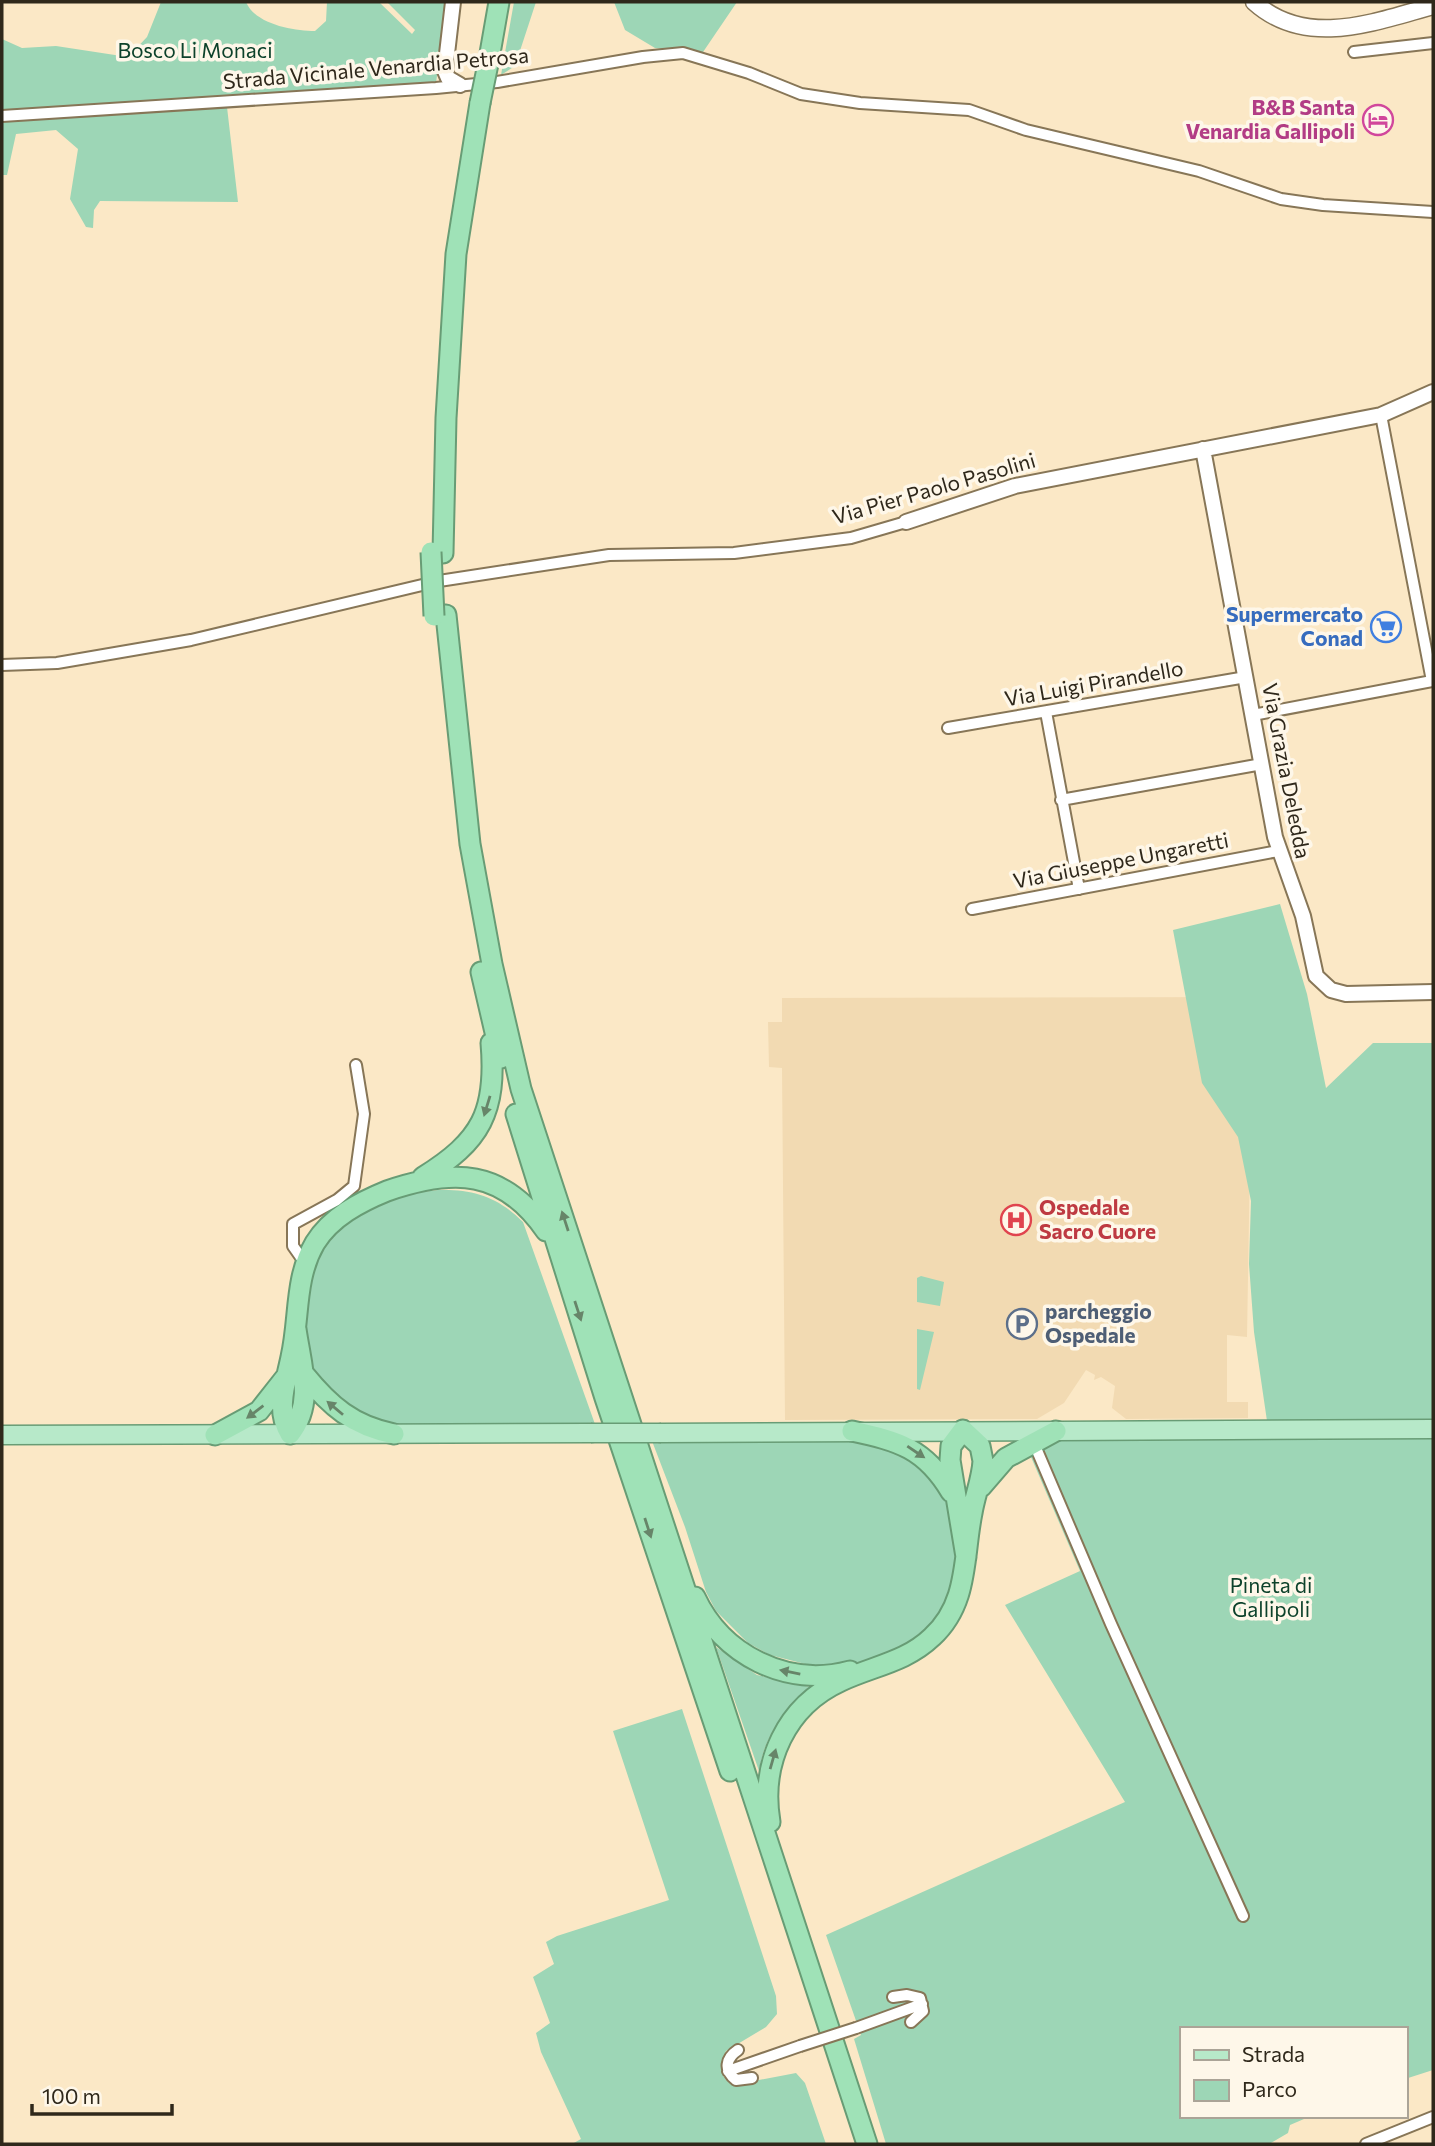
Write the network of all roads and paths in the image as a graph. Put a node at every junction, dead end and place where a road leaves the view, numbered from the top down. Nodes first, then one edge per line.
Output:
1 (453, 2) edge
2 (488, 2) edge
3 (499, 2) edge
4 (1254, 2) edge
5 (1433, 6) edge
6 (1433, 43) edge
7 (1354, 52) dead end
8 (483, 59) junction
9 (470, 97) junction
10 (2, 116) edge
11 (1433, 212) edge
12 (1433, 393) edge
13 (1381, 415) junction
14 (1203, 449) junction
15 (906, 522) joint
16 (440, 615) junction
17 (2, 665) edge
18 (1246, 677) junction
19 (1046, 712) junction
20 (1253, 715) junction
21 (948, 728) dead end
22 (1262, 764) junction
23 (1061, 800) junction
24 (1278, 851) junction
25 (1079, 889) junction
26 (972, 909) dead end
27 (1433, 992) edge
28 (489, 1014) junction
29 (356, 1065) dead end
30 (419, 1180) junction
31 (557, 1246) junction
32 (305, 1263) junction
33 (295, 1376) junction
34 (1433, 1429) edge
35 (963, 1430) junction
36 (852, 1431) junction
37 (1056, 1431) junction
38 (290, 1434) junction
39 (394, 1434) junction
40 (2, 1435) edge
41 (215, 1435) junction
42 (1033, 1441) junction
43 (646, 1473) junction
44 (977, 1494) junction
45 (960, 1514) junction
46 (966, 1557) junction
47 (905, 1656) junction
48 (1244, 1916) dead end
49 (810, 1968) junction
50 (893, 1997) dead end
51 (922, 2004) junction
52 (911, 2022) dead end
53 (738, 2050) dead end
54 (728, 2071) junction
55 (752, 2078) dead end
56 (1433, 2116) edge
57 (855, 2144) edge
58 (867, 2144) edge
59 (1366, 2144) edge

1 - 9 street
2 - 8 highway
3 - 8 highway
4 - 5 main road
6 - 7 street
8 - 9 highway
9 - 10 street, Strada Vicinale Venardia Petrosa
9 - 11 street, Strada Vicinale Venardia Petrosa
9 - 16 highway
12 - 13 street, Via Pier Paolo Pasolini
13 - 14 street, Via Pier Paolo Pasolini
13 - 20 street
14 - 15 street, Via Pier Paolo Pasolini
14 - 18 street, Via Grazia Deledda
15 - 17 street, Via Pier Paolo Pasolini
16 - 28 highway
43 -> 16 highway
18 - 19 street, Via Luigi Pirandello
18 - 20 street, Via Grazia Deledda
19 - 21 street, Via Luigi Pirandello
19 - 23 street
20 - 22 street, Via Grazia Deledda
22 - 23 street
22 - 24 street, Via Grazia Deledda
23 - 25 street
24 - 25 street, Via Giuseppe Ungaretti
24 - 27 street, Via Grazia Deledda
25 - 26 street, Via Giuseppe Ungaretti
28 -> 30 highway
28 - 31 highway
29 - 32 street
30 - 31 highway
30 - 32 highway
31 -> 57 highway
32 - 33 highway
33 - 38 highway
39 -> 33 highway
33 -> 41 highway
34 - 37 main road
35 - 36 main road
35 - 37 main road
35 - 44 highway
35 - 45 highway
36 - 39 main road, bridge
36 -> 45 highway
37 - 42 highway
38 - 39 main road
38 - 41 main road
40 - 41 main road
42 - 44 highway
42 - 48 street
47 -> 43 highway
43 - 49 highway
44 - 46 highway
45 - 46 highway
46 - 47 highway
49 -> 47 highway
49 - 58 highway
50 - 51 street
51 - 52 street
51 - 54 street, bridge
53 - 54 street
54 - 55 street
56 - 59 street

